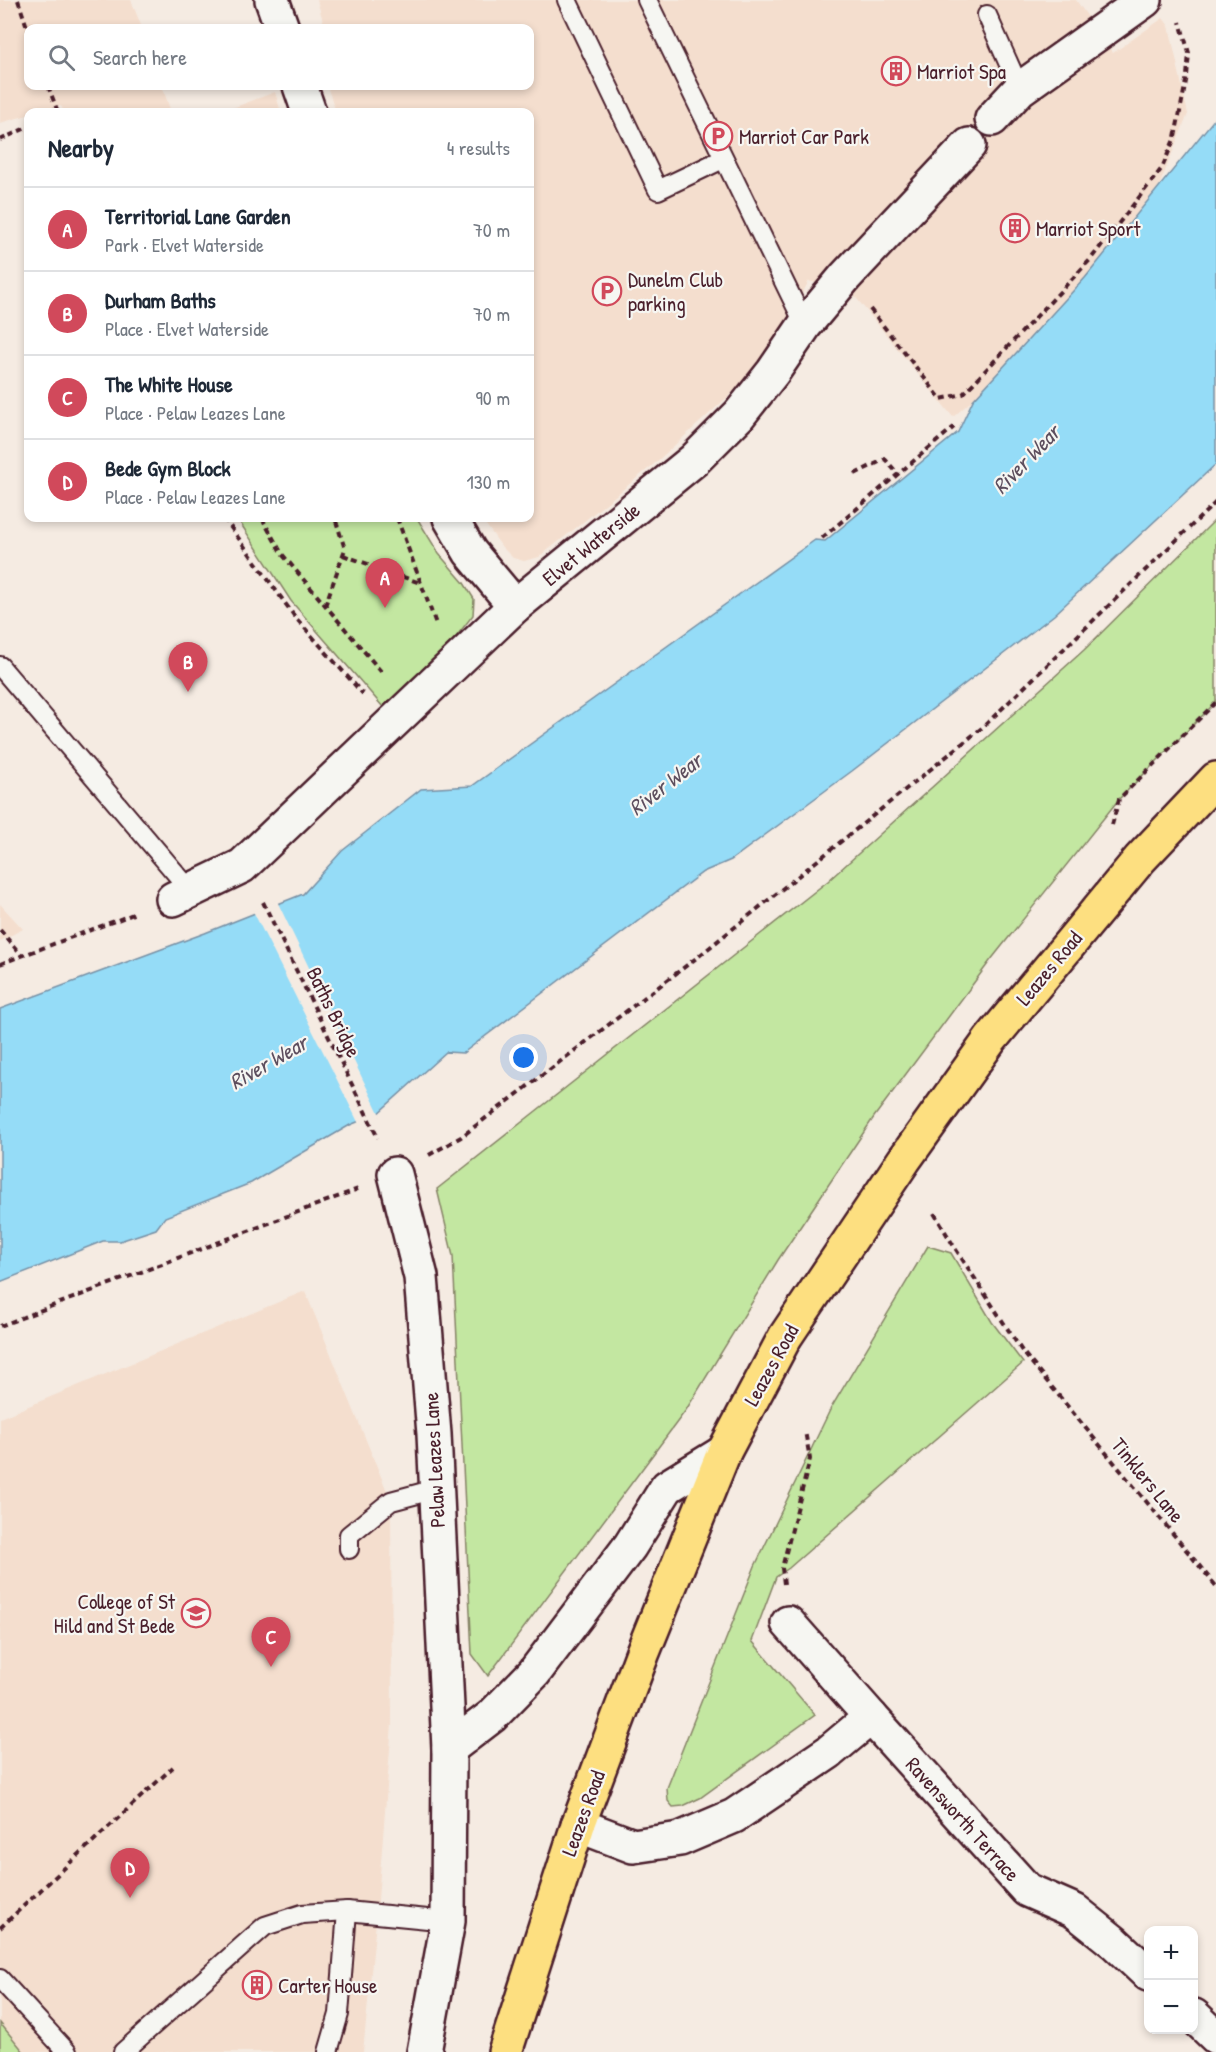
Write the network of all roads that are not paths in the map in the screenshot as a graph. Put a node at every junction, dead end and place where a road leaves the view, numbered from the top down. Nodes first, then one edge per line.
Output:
1 (272, 0) edge
2 (567, 0) edge
3 (646, 0) edge
4 (1145, 0) edge
5 (987, 15) dead end
6 (281, 24) edge
7 (1020, 89) junction
8 (301, 90) edge
9 (308, 108) edge
10 (992, 119) dead end
11 (969, 145) dead end
12 (723, 159) junction
13 (805, 326) junction
14 (452, 522) edge
15 (515, 606) junction
16 (0, 666) edge
17 (1216, 779) edge
18 (182, 894) joint
19 (395, 1174) road end
20 (724, 1452) junction
21 (436, 1489) junction
22 (349, 1549) dead end
23 (788, 1623) road end
24 (871, 1717) junction
25 (449, 1749) junction
26 (578, 1825) junction
27 (347, 1911) junction
28 (448, 1921) junction
29 (1144, 1969) edge
30 (0, 1979) edge
31 (1198, 2020) edge
32 (1216, 2037) edge
33 (67, 2052) edge
34 (123, 2052) edge
35 (328, 2052) edge
36 (424, 2052) edge
37 (505, 2052) edge

1 - 6 street
2 - 12 lane
3 - 12 lane
4 - 7 street
5 - 7 lane
7 - 10 street
8 - 9 street
11 - 13 street, Elvet Waterside
12 - 13 lane
13 - 15 street, Elvet Waterside
14 - 15 street
15 - 18 street, Elvet Waterside
16 - 18 lane
17 - 20 highway, Leazes Road
19 - 21 street, Pelaw Leazes Lane
20 - 25 street
20 - 26 highway, Leazes Road
21 - 22 lane
21 - 25 street, Pelaw Leazes Lane
23 - 24 street, Ravensworth Terrace
24 - 26 street
24 - 29 street, Ravensworth Terrace
25 - 28 street, Pelaw Leazes Lane
26 - 37 highway, Leazes Road
27 - 28 lane
27 - 34 lane
27 - 35 lane
28 - 36 street, Pelaw Leazes Lane
30 - 33 lane
31 - 32 street

